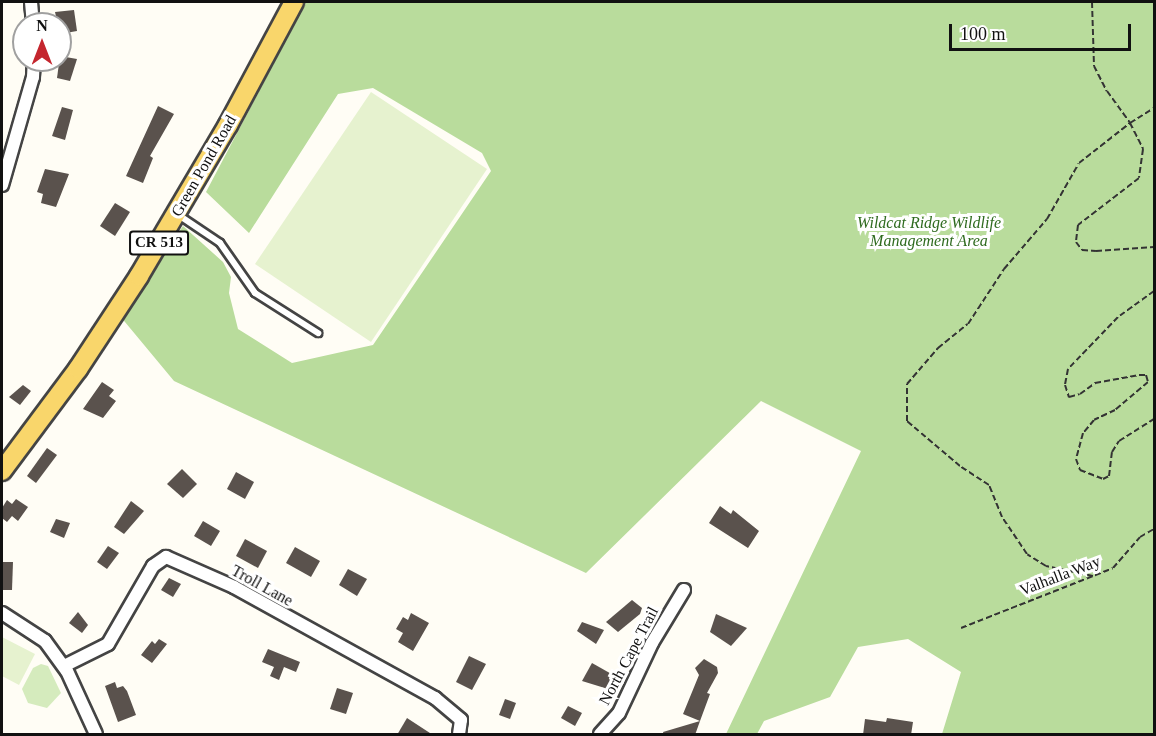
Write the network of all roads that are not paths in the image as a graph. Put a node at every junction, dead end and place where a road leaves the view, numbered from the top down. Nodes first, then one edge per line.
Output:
1 (294, 2) edge
2 (33, 72) edge
3 (2, 185) edge
4 (177, 213) junction
5 (318, 333) dead end
6 (2, 471) edge
7 (684, 590) dead end
8 (2, 613) edge
9 (64, 666) junction
10 (96, 735) edge
11 (459, 735) edge
12 (600, 735) edge

1 - 4 main road, Green Pond Road / CR 513
2 - 3 street
4 - 5 lane
4 - 6 main road, Green Pond Road / CR 513
7 - 12 street, North Cape Trail
8 - 9 street
9 - 10 street
9 - 11 street, Troll Lane

